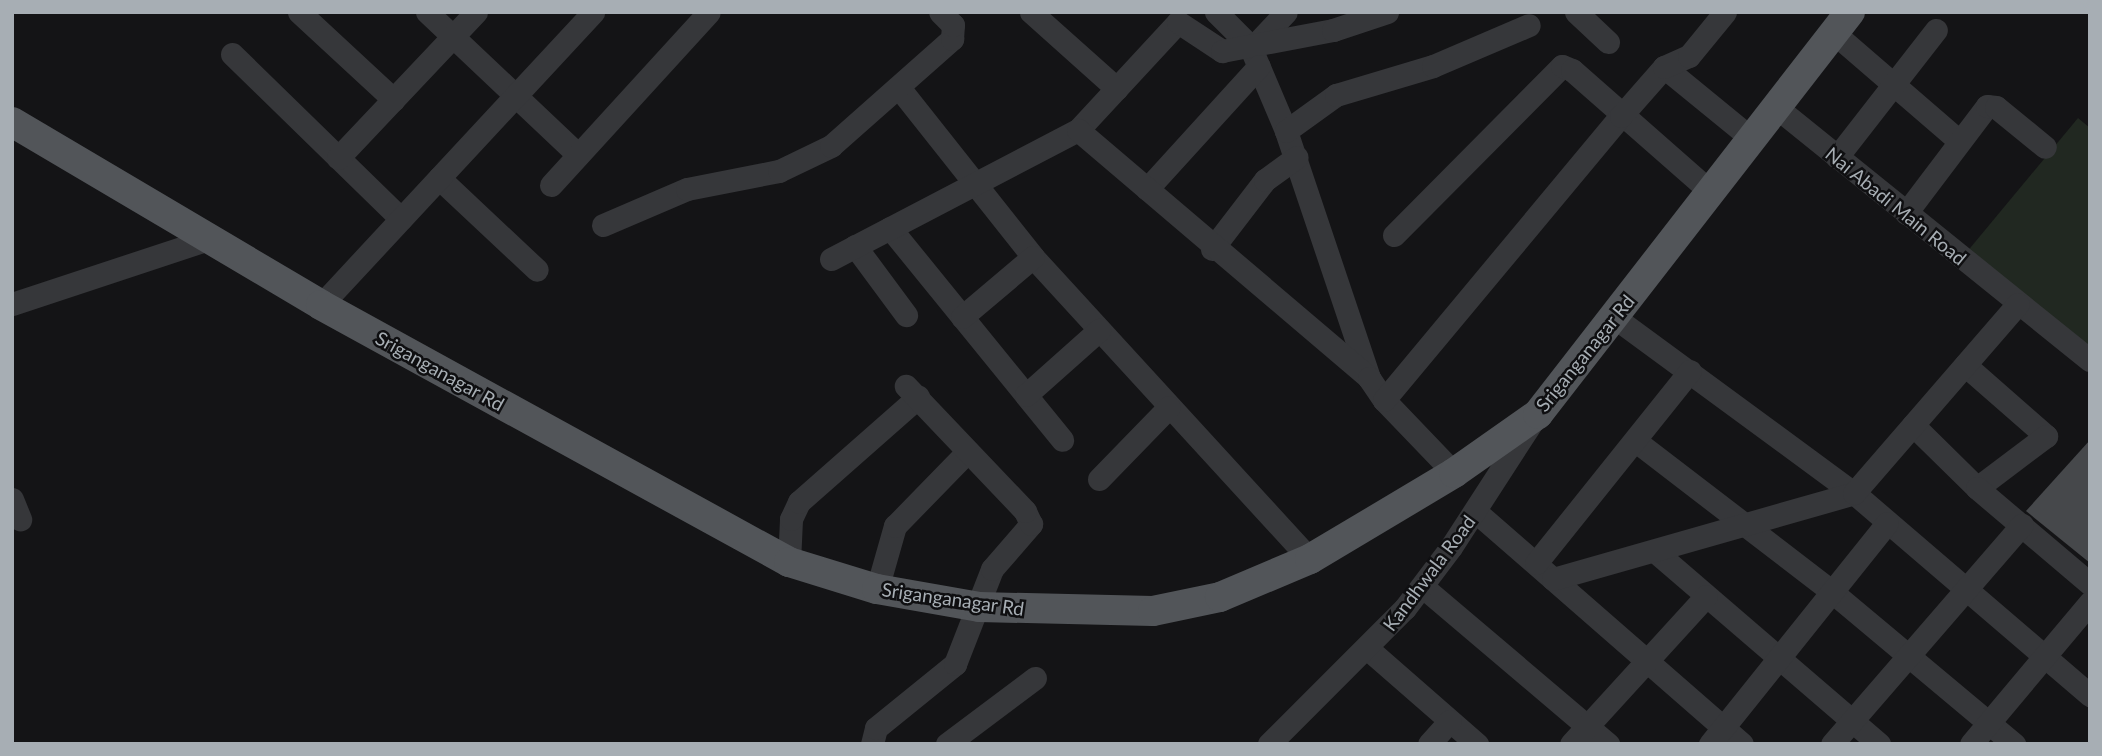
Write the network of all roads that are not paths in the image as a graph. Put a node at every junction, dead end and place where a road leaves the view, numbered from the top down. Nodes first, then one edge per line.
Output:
1 (299, 12) edge
2 (427, 12) edge
3 (476, 12) edge
4 (593, 12) edge
5 (940, 12) edge
6 (1031, 12) edge
7 (1216, 12) edge
8 (1286, 12) edge
9 (1317, 12) edge
10 (1387, 12) edge
11 (1576, 12) edge
12 (1725, 12) edge
13 (696, 17) edge
14 (1173, 17) edge
15 (1840, 20) edge
16 (1529, 25) dead end
17 (1333, 30) junction
18 (1936, 30) dead end
19 (453, 37) junction
20 (1608, 42) dead end
21 (1255, 53) junction
22 (232, 54) dead end
23 (1664, 67) junction
24 (1894, 85) junction
25 (900, 89) junction
26 (1117, 89) junction
27 (516, 95) junction
28 (394, 100) junction
29 (1776, 107) junction
30 (1620, 116) junction
31 (12, 122) edge
32 (1078, 130) junction
33 (1286, 131) junction
34 (1752, 139) junction
35 (1958, 140) junction
36 (2045, 147) dead end
37 (578, 155) junction
38 (1297, 157) junction
39 (338, 158) junction
40 (1837, 158) junction
41 (439, 178) junction
42 (551, 185) dead end
43 (975, 185) junction
44 (1147, 189) junction
45 (1711, 192) junction
46 (1906, 213) junction
47 (401, 219) junction
48 (603, 225) dead end
49 (890, 228) junction
50 (1394, 235) dead end
51 (208, 240) junction
52 (855, 246) junction
53 (1212, 249) junction
54 (1033, 257) junction
55 (831, 259) dead end
56 (537, 271) dead end
57 (12, 304) edge
58 (2018, 304) junction
59 (321, 305) junction
60 (906, 315) dead end
61 (962, 317) junction
62 (1614, 317) junction
63 (1099, 330) junction
64 (2090, 360) edge
65 (1965, 365) junction
66 (1690, 371) junction
67 (1369, 378) junction
68 (1026, 396) junction
69 (1384, 400) junction
70 (1168, 407) junction
71 (1538, 414) junction
72 (1913, 425) junction
73 (1062, 440) dead end
74 (1637, 442) junction
75 (967, 452) junction
76 (1454, 473) junction
77 (1099, 479) dead end
78 (1977, 488) junction
79 (1854, 493) junction
80 (1475, 511) junction
81 (1887, 523) junction
82 (1746, 525) junction
83 (2022, 525) junction
84 (1657, 553) junction
85 (1310, 559) junction
86 (789, 562) junction
87 (1536, 564) junction
88 (1553, 579) junction
89 (2090, 584) edge
90 (1423, 587) junction
91 (877, 589) junction
92 (1831, 591) junction
93 (1966, 591) junction
94 (1706, 596) junction
95 (2090, 602) edge
96 (979, 607) junction
97 (1368, 649) junction
98 (1909, 655) junction
99 (2043, 657) junction
100 (1780, 660) junction
101 (1646, 661) junction
102 (1035, 678) dead end
103 (2090, 695) edge
104 (1450, 721) junction
105 (1987, 721) junction
106 (1851, 722) junction
107 (1587, 727) junction
108 (1717, 736) edge
109 (872, 744) edge
110 (947, 744) edge
111 (1269, 744) edge
112 (1429, 744) edge
113 (1477, 744) edge
114 (1571, 744) edge
115 (1608, 744) edge
116 (1742, 744) edge
117 (1832, 744) edge
118 (1879, 744) edge
119 (1971, 744) edge
120 (2014, 744) edge

1 - 28 street
2 - 19 street
3 - 19 street
4 - 27 street
5 - 25 street
6 - 26 street
7 - 21 street
8 - 21 street
9 - 17 street
10 - 17 street
11 - 20 street
12 - 23 street
13 - 37 street
14 - 21 street
14 - 26 street
15 - 24 street
15 - 29 main road, Sriganganagar Rd
16 - 33 street
17 - 21 street
18 - 24 street
19 - 27 street
19 - 28 street
21 - 33 street
21 - 44 street
22 - 39 street
23 - 30 street
23 - 34 street
24 - 35 street
24 - 40 street
25 - 43 street
25 - 48 street
26 - 32 street
27 - 37 street
27 - 41 street
28 - 39 street
29 - 34 main road, Sriganganagar Rd
29 - 40 street, Nai Abadi Main Road
30 - 45 street
30 - 50 street
30 - 69 street
31 - 51 main road, Sriganganagar Rd
32 - 43 street
32 - 44 street
33 - 38 street
34 - 45 main road, Sriganganagar Rd
35 - 36 street
35 - 46 street
37 - 42 street
38 - 53 street
38 - 67 street
39 - 47 street
40 - 46 street, Nai Abadi Main Road
41 - 47 street
41 - 56 street
43 - 49 street
43 - 54 street
44 - 53 street
45 - 62 main road, Sriganganagar Rd
46 - 58 street, Nai Abadi Main Road
47 - 59 street
49 - 52 street
49 - 61 street
51 - 57 street
51 - 59 main road, Sriganganagar Rd
52 - 55 street
52 - 60 street
53 - 67 street
54 - 61 street
54 - 63 street
58 - 64 street, Nai Abadi Main Road
58 - 65 street
59 - 86 main road, Sriganganagar Rd
61 - 68 street
62 - 66 street
62 - 71 main road, Sriganganagar Rd
63 - 68 street
63 - 70 street
65 - 72 street
65 - 78 street
66 - 74 street
66 - 79 street
67 - 69 street
68 - 73 street
69 - 76 street
70 - 77 street
70 - 85 street
71 - 76 main road, Sriganganagar Rd
71 - 80 street, Kandhwala Road
72 - 78 street
72 - 79 street
74 - 82 street
74 - 87 street
75 - 86 street
75 - 91 street
75 - 96 street
76 - 85 main road, Sriganganagar Rd
78 - 83 street
79 - 81 street
79 - 82 street
80 - 87 street
80 - 90 street, Kandhwala Road
81 - 92 street
81 - 93 street
82 - 84 street
82 - 92 street
83 - 89 street
83 - 93 street
84 - 88 street
84 - 94 street
85 - 96 main road, Sriganganagar Rd
86 - 91 main road, Sriganganagar Rd
87 - 88 street
88 - 101 street
90 - 97 street, Kandhwala Road
90 - 107 street
91 - 96 main road, Sriganganagar Rd
92 - 98 street
92 - 100 street
93 - 98 street
93 - 99 street
94 - 100 street
94 - 101 street
95 - 99 street
96 - 109 street
97 - 104 street
97 - 111 street, Kandhwala Road
98 - 105 street
98 - 106 street
99 - 103 street
99 - 105 street
100 - 106 street
100 - 108 street
101 - 107 street
101 - 108 street
102 - 110 street
104 - 112 street
104 - 113 street
105 - 119 street
105 - 120 street
106 - 117 street
106 - 118 street
107 - 114 street
107 - 115 street
108 - 116 street

